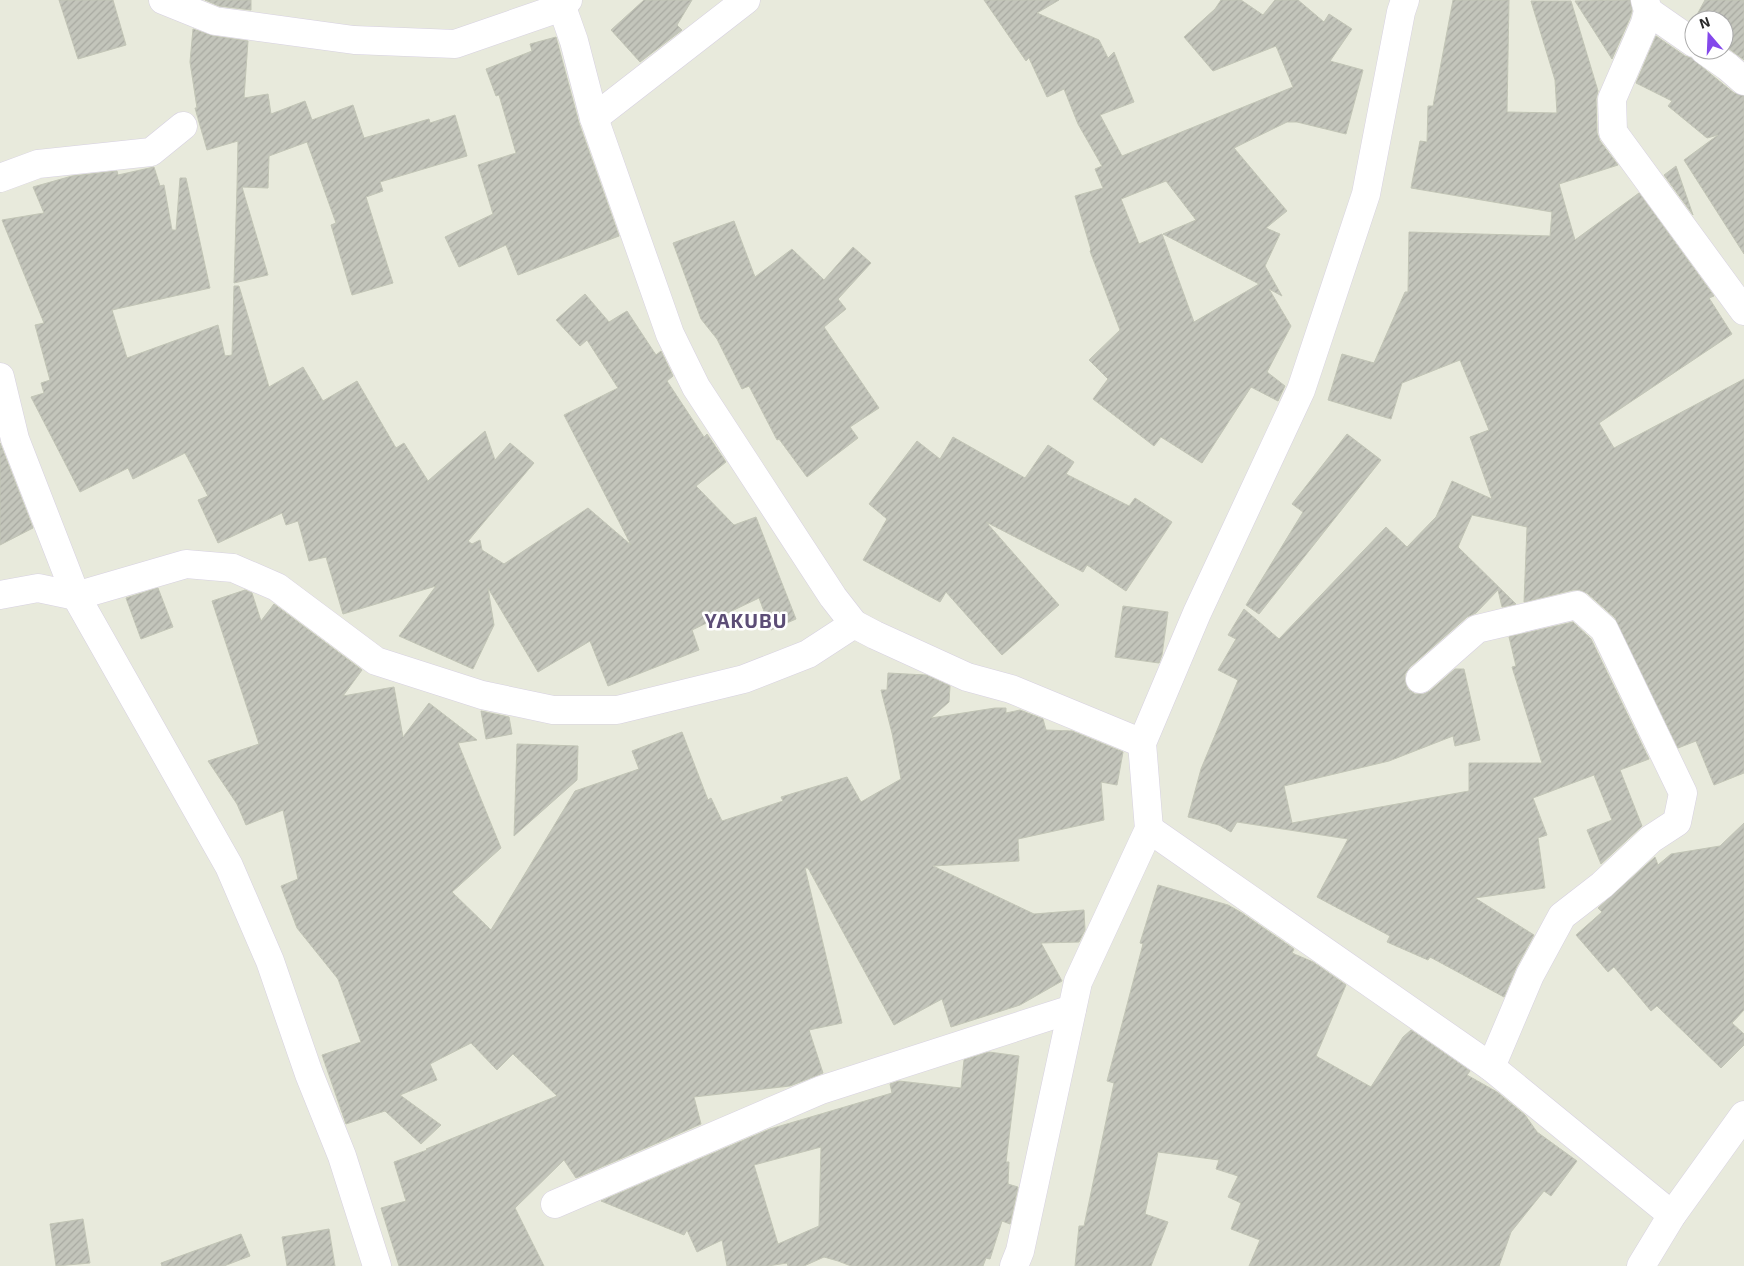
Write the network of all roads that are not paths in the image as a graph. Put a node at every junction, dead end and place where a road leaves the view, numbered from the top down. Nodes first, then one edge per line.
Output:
1 (164, 0) edge
2 (746, 0) edge
3 (1405, 0) edge
4 (565, 3) edge
5 (1646, 5) edge
6 (1684, 35) edge
7 (1718, 60) edge
8 (1744, 81) edge
9 (594, 118) junction
10 (183, 126) dead end
11 (0, 178) edge
12 (1744, 311) edge
13 (0, 377) edge
14 (0, 595) edge
15 (76, 596) junction
16 (854, 624) junction
17 (1420, 678) dead end
18 (1142, 743) junction
19 (1149, 829) junction
20 (1072, 1008) junction
21 (1491, 1067) junction
22 (1744, 1115) edge
23 (555, 1204) dead end
24 (1672, 1215) junction
25 (377, 1266) edge
26 (1014, 1266) edge
27 (1641, 1266) edge

1 - 4 street
2 - 9 street
3 - 18 street
4 - 9 street
5 - 6 street
5 - 12 street
7 - 8 street
9 - 16 street
10 - 11 street
13 - 15 street
14 - 15 street
15 - 16 street
15 - 25 street
16 - 18 street
17 - 21 street
18 - 19 street
19 - 20 street
19 - 21 street
20 - 23 street
20 - 26 street
21 - 24 street
22 - 24 street
24 - 27 street

